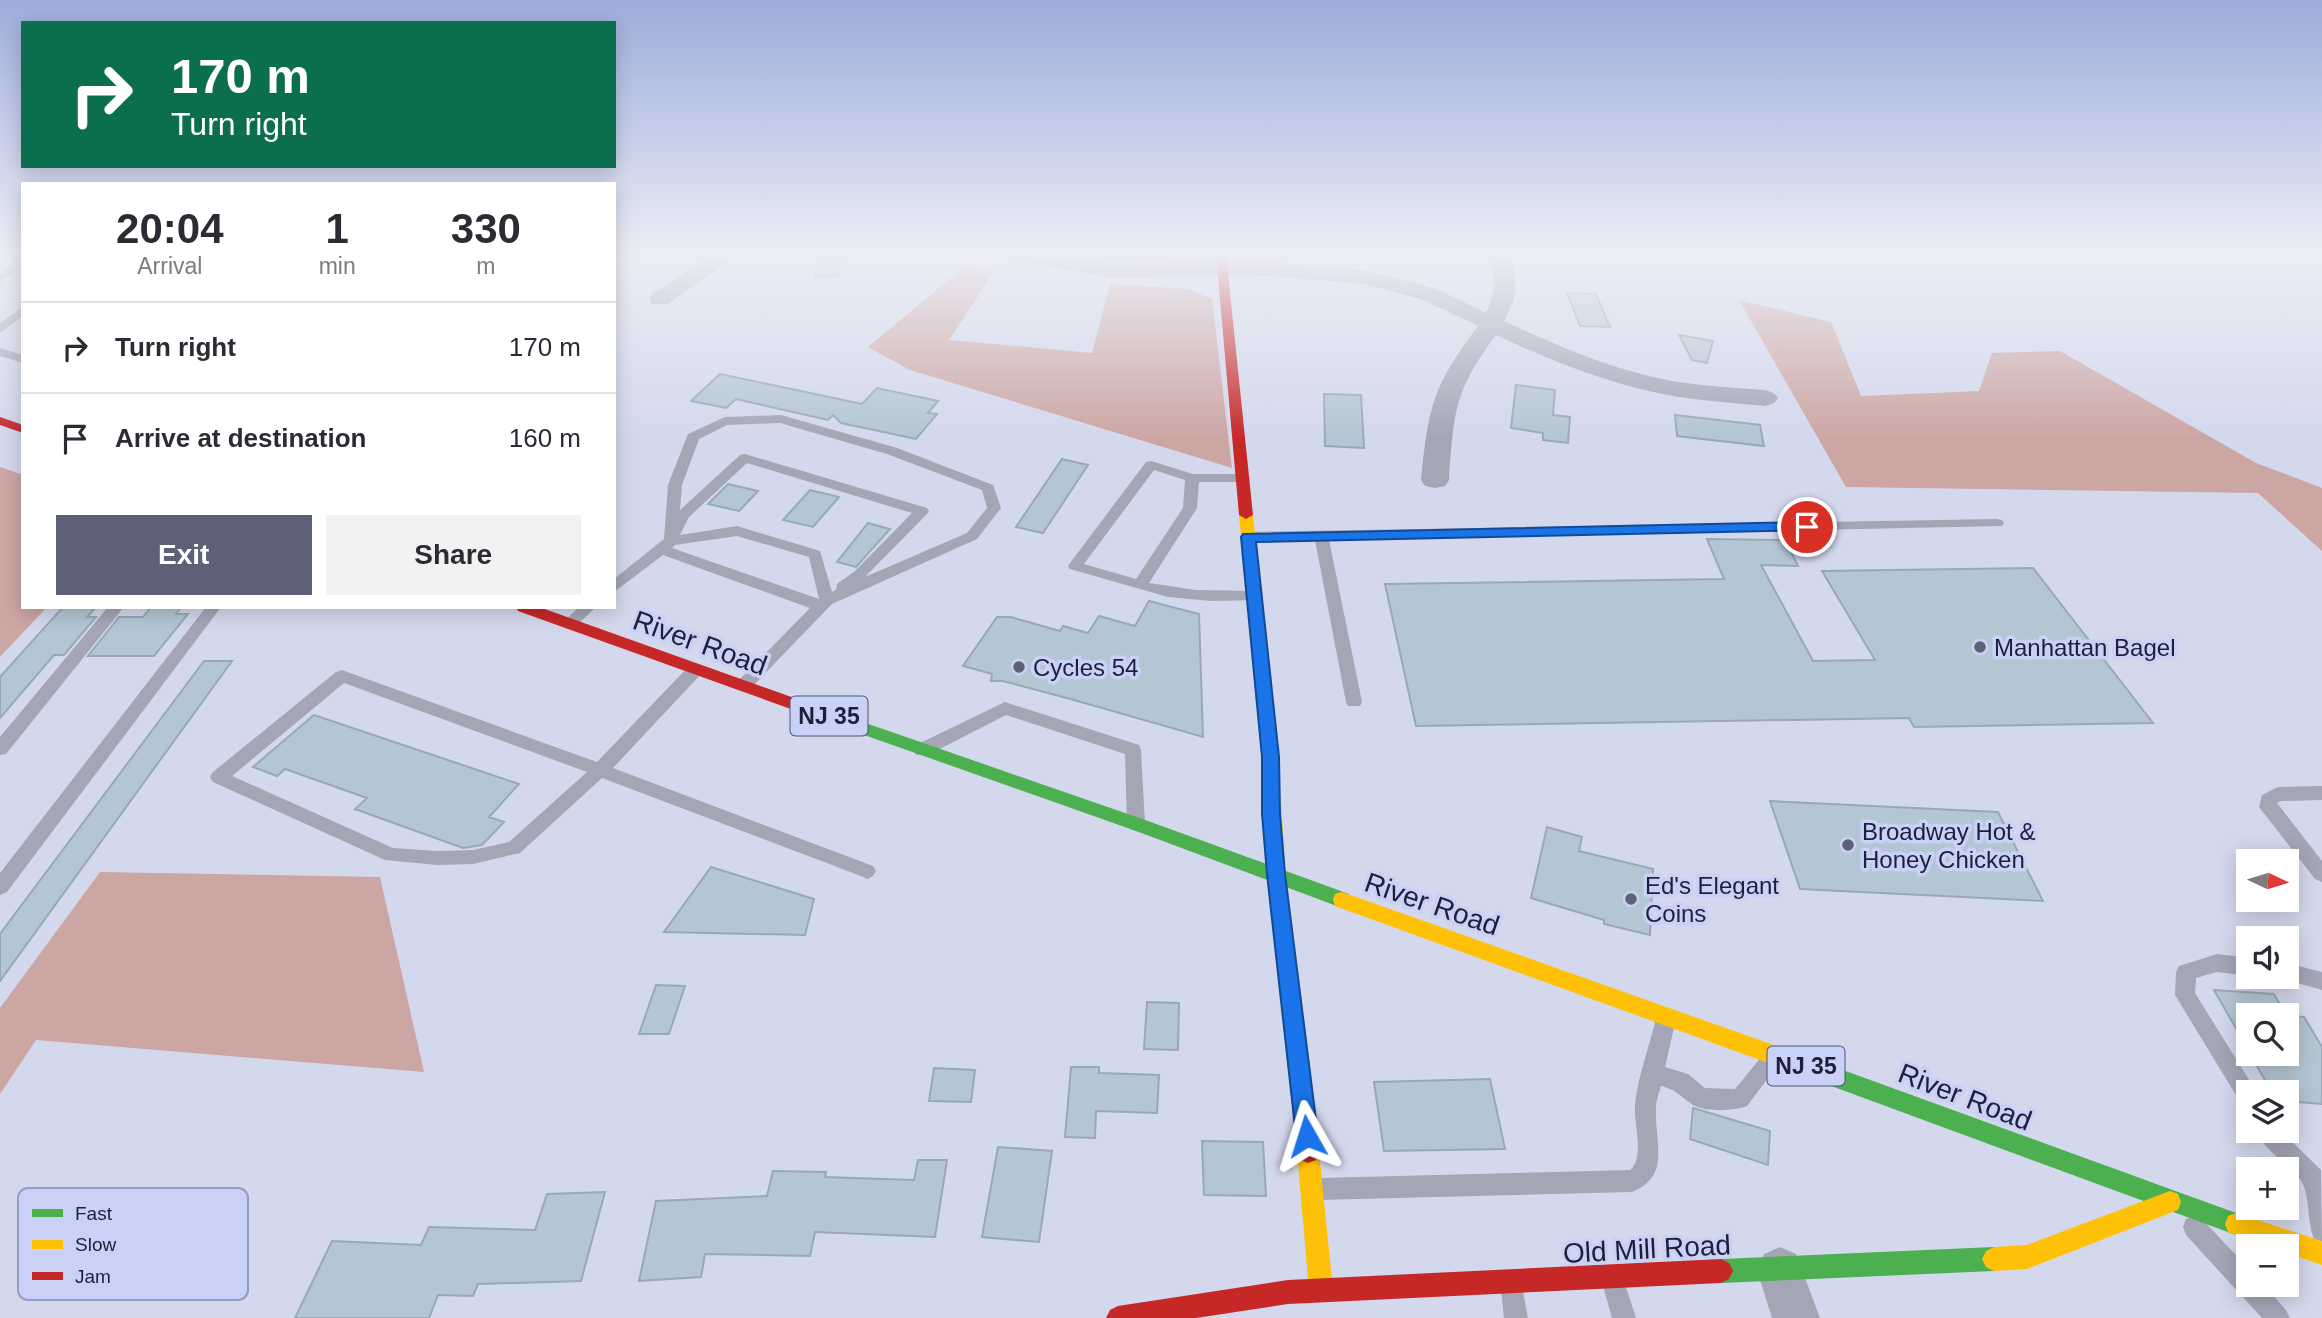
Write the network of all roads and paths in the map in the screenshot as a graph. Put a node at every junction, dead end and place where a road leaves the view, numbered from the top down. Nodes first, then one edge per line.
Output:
1 (16, 316) edge
2 (1227, 316) edge
3 (1475, 316) edge
4 (1496, 316) edge
5 (1493, 324) junction
6 (0, 329) edge
7 (0, 352) edge
8 (21, 358) edge
9 (1765, 398) dead end
10 (0, 421) edge
11 (21, 428) edge
12 (1192, 478) junction
13 (1243, 478) junction
14 (1435, 480) dead end
15 (1997, 523) dead end
16 (1321, 536) junction
17 (1248, 537) junction
18 (666, 545) junction
19 (616, 585) edge
20 (1140, 585) junction
21 (1255, 596) junction
22 (824, 603) junction
23 (115, 609) edge
24 (212, 609) edge
25 (528, 609) edge
26 (587, 609) edge
27 (569, 624) junction
28 (696, 669) junction
29 (743, 686) junction
30 (1354, 702) dead end
31 (0, 749) edge
32 (922, 750) junction
33 (600, 770) junction
34 (2322, 793) edge
35 (1136, 824) junction
36 (2319, 867) edge
37 (867, 871) dead end
38 (1276, 874) junction
39 (0, 887) edge
40 (2236, 965) edge
41 (2299, 975) edge
42 (2322, 981) edge
43 (1667, 1016) junction
44 (1775, 1055) junction
45 (1653, 1074) junction
46 (2238, 1080) edge
47 (2277, 1143) edge
48 (2317, 1177) edge
49 (1312, 1189) junction
50 (2171, 1202) junction
51 (2322, 1231) edge
52 (2322, 1253) edge
53 (1780, 1270) junction
54 (1613, 1277) junction
55 (1512, 1281) junction
56 (1321, 1290) junction
57 (1288, 1292) junction
58 (1118, 1318) edge
59 (1291, 1318) edge
60 (1516, 1318) edge
61 (1624, 1318) edge
62 (1796, 1318) edge
63 (2278, 1318) edge

1 - 6 lane
2 - 13 main road
3 - 5 street
4 - 5 street
5 - 9 street
5 - 14 street
7 - 8 lane
10 - 11 main road
12 - 13 lane
12 - 20 lane
12 - 20 lane
13 - 17 main road
15 - 16 lane
16 - 17 lane
16 - 30 lane
17 - 21 main road
18 - 19 lane
18 - 22 lane
18 - 22 lane
18 - 22 lane
18 - 22 lane
20 - 21 lane
21 - 38 main road
22 - 29 lane
23 - 31 lane
24 - 39 lane
25 - 27 main road, River Road / NJ 35
26 - 27 lane
27 - 28 main road, River Road / NJ 35
28 - 29 main road, River Road / NJ 35
28 - 33 lane
29 - 32 main road, River Road / NJ 35
32 - 35 main road, River Road / NJ 35
32 - 35 lane
33 - 33 lane
33 - 37 lane
34 - 36 lane
35 - 38 main road, River Road / NJ 35
38 - 43 main road, River Road / NJ 35
38 - 49 main road
40 - 46 lane
41 - 42 lane
43 - 44 main road, River Road / NJ 35
43 - 45 lane
44 - 45 lane
44 - 50 main road, River Road / NJ 35
45 - 49 lane
47 - 48 lane
48 - 51 lane
49 - 56 main road
50 - 52 main road, River Road / NJ 35
50 - 53 main road, Old Mill Road
50 - 63 lane
53 - 54 main road, Old Mill Road
53 - 62 street
54 - 55 main road, Old Mill Road
54 - 61 lane
55 - 56 main road, Old Mill Road
55 - 60 lane
56 - 57 main road, Old Mill Road
57 - 58 main road, Old Mill Road
57 - 59 lane

